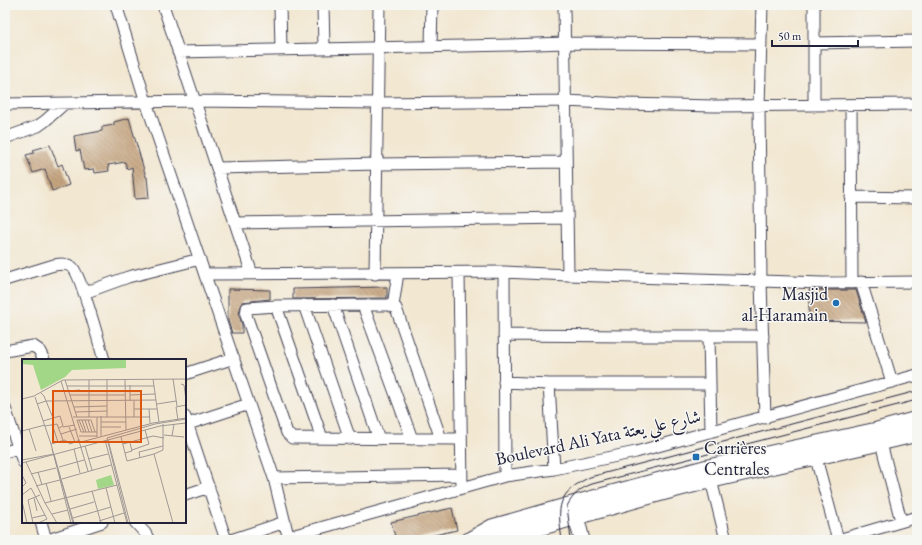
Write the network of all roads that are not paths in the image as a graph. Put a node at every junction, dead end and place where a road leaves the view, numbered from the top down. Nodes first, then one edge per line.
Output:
1 (116, 5) edge
2 (163, 5) edge
3 (280, 5) edge
4 (324, 5) edge
5 (379, 5) edge
6 (432, 5) edge
7 (564, 5) edge
8 (762, 5) edge
9 (814, 5) edge
10 (917, 41) edge
11 (564, 42) junction
12 (814, 43) junction
13 (761, 44) junction
14 (431, 46) junction
15 (378, 47) junction
16 (324, 48) junction
17 (281, 49) junction
18 (178, 52) junction
19 (195, 101) junction
20 (566, 101) junction
21 (146, 102) junction
22 (377, 103) junction
23 (5, 104) edge
24 (64, 104) junction
25 (917, 104) edge
26 (851, 105) junction
27 (759, 106) junction
28 (814, 106) junction
29 (5, 138) edge
30 (566, 162) junction
31 (376, 164) junction
32 (217, 168) junction
33 (851, 197) junction
34 (917, 198) edge
35 (566, 218) junction
36 (376, 221) junction
37 (236, 223) junction
38 (200, 259) junction
39 (504, 272) junction
40 (398, 273) junction
41 (459, 273) junction
42 (205, 274) junction
43 (252, 274) junction
44 (375, 274) junction
45 (568, 276) junction
46 (5, 280) edge
47 (761, 281) junction
48 (917, 282) edge
49 (856, 283) junction
50 (84, 293) junction
51 (304, 305) junction
52 (333, 305) junction
53 (363, 305) junction
54 (276, 306) junction
55 (393, 306) junction
56 (504, 335) junction
57 (709, 336) junction
58 (763, 336) junction
59 (5, 351) edge
60 (234, 358) junction
61 (44, 359) edge
62 (104, 359) edge
63 (186, 374) edge
64 (917, 375) edge
65 (504, 382) junction
66 (892, 382) junction
67 (549, 384) junction
68 (710, 384) junction
69 (249, 404) junction
70 (5, 408) edge
71 (766, 418) junction
72 (917, 419) edge
73 (186, 422) edge
74 (711, 432) junction
75 (917, 434) edge
76 (322, 438) junction
77 (350, 439) junction
78 (379, 439) junction
79 (412, 439) junction
80 (441, 439) junction
81 (461, 439) junction
82 (881, 443) junction
83 (18, 448) junction
84 (5, 452) edge
85 (816, 458) junction
86 (22, 459) edge
87 (554, 469) junction
88 (461, 474) junction
89 (505, 476) junction
90 (274, 478) junction
91 (711, 480) junction
92 (208, 487) junction
93 (462, 488) junction
94 (186, 495) edge
95 (574, 511) junction
96 (917, 517) edge
97 (901, 521) junction
98 (285, 522) junction
99 (41, 523) edge
100 (99, 523) edge
101 (136, 523) edge
102 (546, 526) edge
103 (289, 539) edge
104 (47, 540) edge
105 (149, 540) edge
106 (226, 540) edge
107 (231, 540) edge
108 (469, 540) edge
109 (499, 540) edge
110 (582, 540) edge
111 (726, 540) edge
112 (838, 540) edge

1 - 21 street
2 - 18 street
3 - 17 street
4 - 16 street
5 - 15 street
6 - 14 street
7 - 11 street
8 - 13 street
9 - 12 street
10 - 12 street
11 - 13 street
11 - 14 street
11 - 20 street
12 - 28 street
13 - 27 street
14 - 15 street
15 - 16 street
15 - 22 street
16 - 17 street
17 - 18 street
18 - 19 street
19 - 21 street
19 - 22 street
19 - 32 street
20 - 22 street
20 - 27 street
20 - 30 street
21 - 24 street
21 - 38 street
22 - 31 street
23 - 24 street
24 - 29 street
25 - 26 street
26 - 28 street
26 - 33 street
27 - 28 street
27 - 47 street
30 - 31 street
30 - 35 street
31 - 32 street
31 - 36 street
32 - 37 street
33 - 34 street
33 - 49 street
35 - 36 street
35 - 45 street
36 - 37 street
36 - 44 street
37 - 43 street
38 - 42 street
38 - 50 street
39 - 41 street
39 - 45 street
39 - 56 street
40 - 41 street
40 - 44 street
40 - 55 street
41 - 81 street
42 - 43 street
42 - 60 street
43 - 44 street
45 - 47 street
46 - 50 street
47 - 49 street
47 - 58 street
48 - 49 street
49 - 66 street
50 - 62 street
51 - 52 street
51 - 54 street
51 - 77 street
52 - 53 street
52 - 78 street
53 - 55 street
53 - 79 street
54 - 76 street
54 - 76 street
55 - 80 street
56 - 57 street
56 - 65 street
57 - 58 street
57 - 68 street
58 - 71 street
59 - 61 street
60 - 63 street
60 - 69 street
64 - 66 street, Boulevard Ali Yata شارع علي يعتة
65 - 67 street
65 - 89 street
66 - 71 street, Boulevard Ali Yata شارع علي يعتة
67 - 68 street
67 - 87 street
68 - 74 street
69 - 73 street
69 - 90 street
70 - 83 street
71 - 74 street, Boulevard Ali Yata شارع علي يعتة
72 - 95 main road
73 - 92 street
74 - 87 street, Boulevard Ali Yata شارع علي يعتة
75 - 82 main road
76 - 77 street
77 - 78 street
78 - 79 street
79 - 80 street
80 - 81 street
81 - 88 street
82 - 85 main road
82 - 97 street
83 - 84 street
83 - 86 street
85 - 91 main road
85 - 112 street
87 - 89 street, Boulevard Ali Yata شارع علي يعتة
88 - 90 street
88 - 93 street
89 - 93 street, Boulevard Ali Yata شارع علي يعتة
90 - 98 street
91 - 95 main road
91 - 111 street
92 - 94 street
92 - 106 street
93 - 103 street, Boulevard Ali Yata شارع علي يعتة
95 - 102 main road
95 - 110 main road
96 - 97 street
97 - 112 street
98 - 103 street
98 - 107 street
99 - 104 street
100 - 104 street
101 - 105 street
102 - 108 main road
102 - 109 main road

